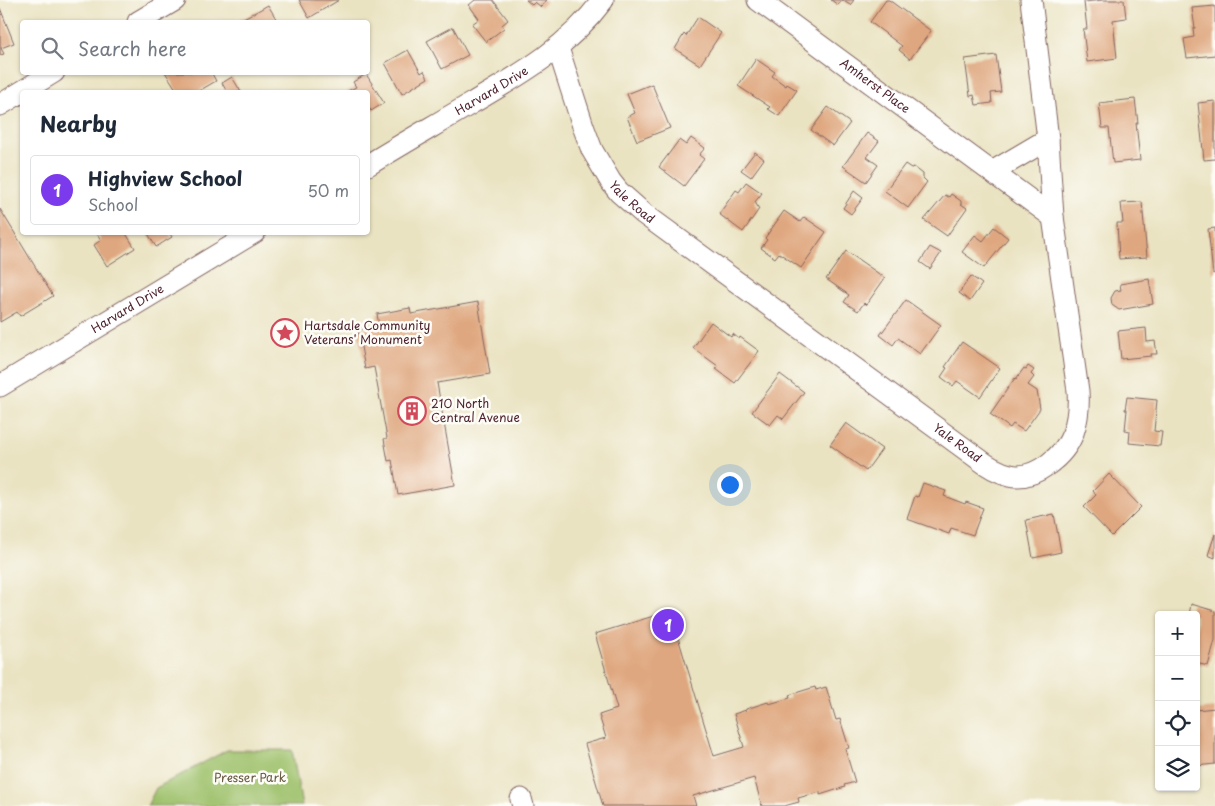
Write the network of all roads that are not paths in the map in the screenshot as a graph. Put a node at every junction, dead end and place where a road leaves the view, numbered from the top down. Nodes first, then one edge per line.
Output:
1 (175, 0) edge
2 (603, 0) edge
3 (758, 0) edge
4 (1032, 0) edge
5 (141, 20) edge
6 (558, 48) junction
7 (49, 75) edge
8 (25, 90) edge
9 (20, 93) edge
10 (0, 105) edge
11 (1048, 139) junction
12 (370, 164) edge
13 (992, 172) junction
14 (1053, 217) junction
15 (250, 235) edge
16 (0, 386) edge

1 - 5 street
2 - 6 street, Harvard Drive
3 - 13 street, Amherst Place
4 - 11 street, Yale Road
6 - 12 street, Harvard Drive
6 - 14 street, Yale Road
7 - 8 street
9 - 10 street
11 - 13 street
11 - 14 street, Yale Road
13 - 14 street, Amherst Place
15 - 16 street, Harvard Drive

